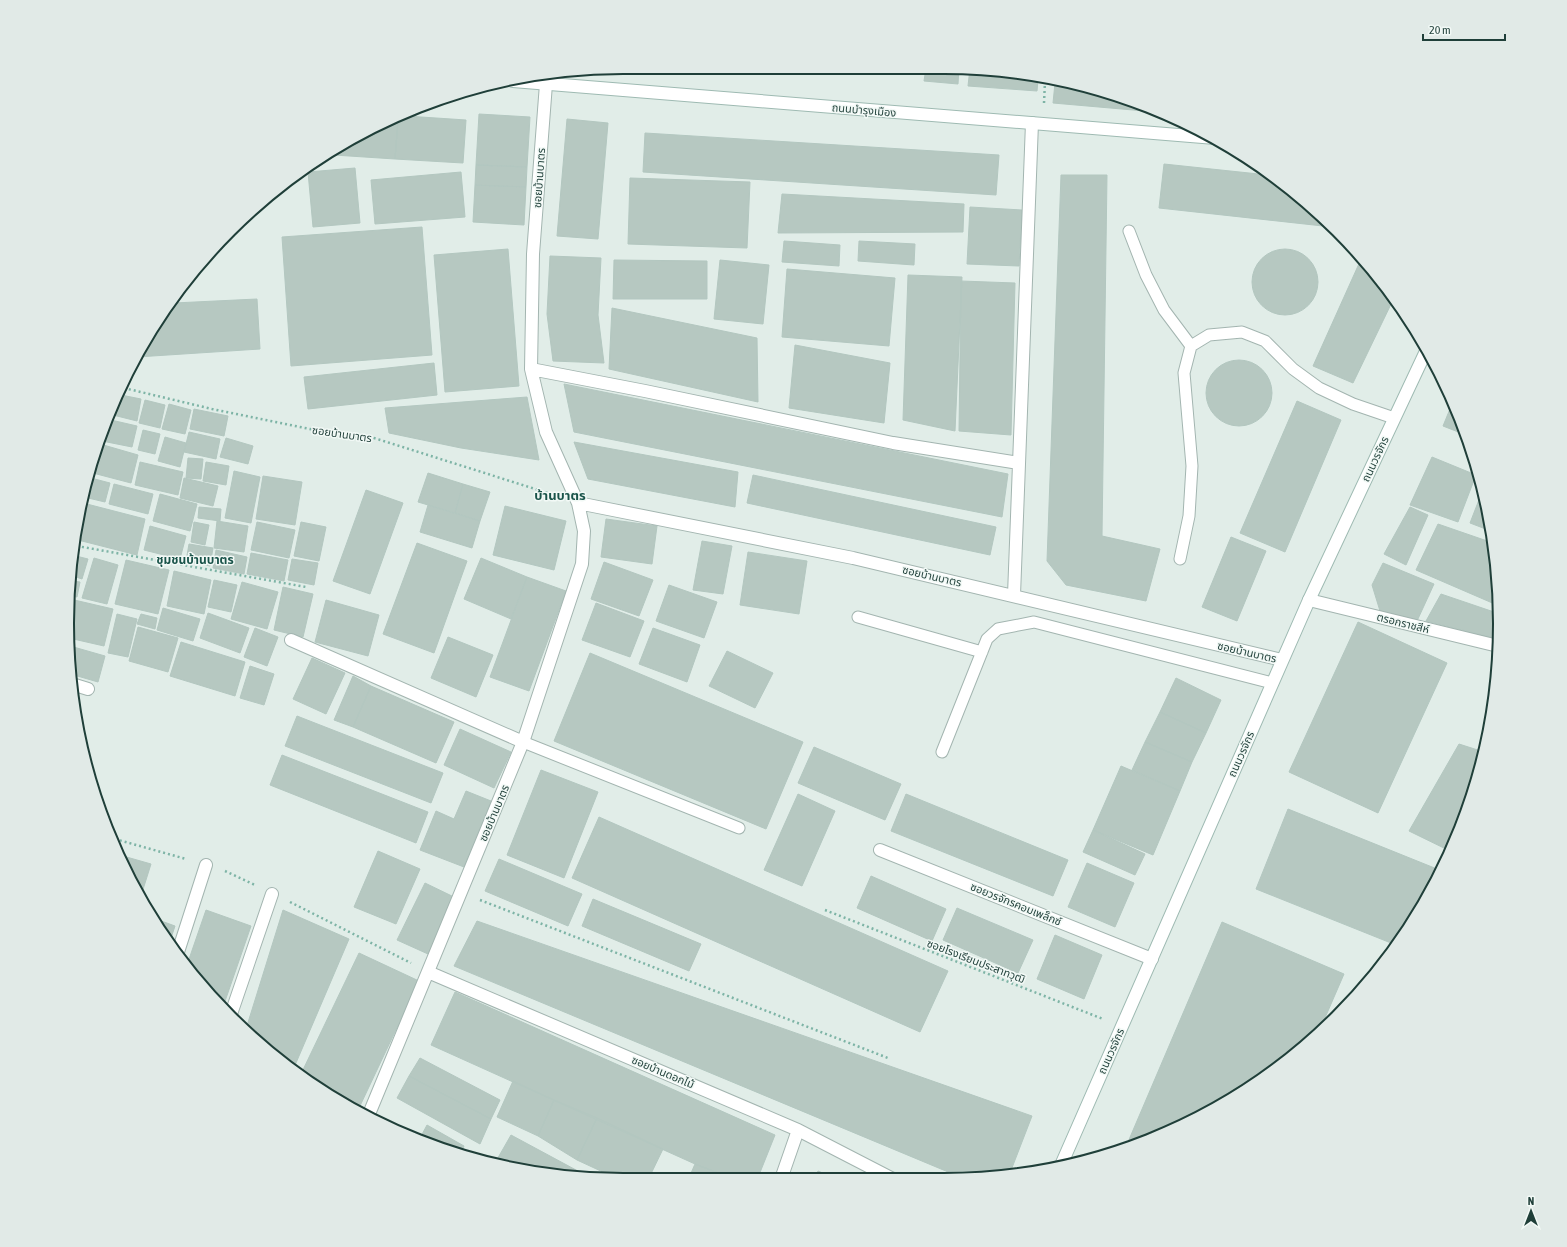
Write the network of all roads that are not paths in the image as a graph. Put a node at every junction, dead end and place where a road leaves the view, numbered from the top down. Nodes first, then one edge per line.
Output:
1 (528, 83) edge
2 (546, 84) junction
3 (1032, 123) junction
4 (1197, 137) edge
5 (1129, 232) dead end
6 (1191, 346) junction
7 (1423, 357) edge
8 (531, 368) junction
9 (1394, 418) junction
10 (1019, 463) junction
11 (578, 503) junction
12 (1180, 559) dead end
13 (1014, 595) junction
14 (1309, 600) junction
15 (858, 617) dead end
16 (290, 640) dead end
17 (1492, 645) edge
18 (982, 652) junction
19 (1282, 660) junction
20 (1272, 683) junction
21 (78, 686) edge
22 (88, 689) dead end
23 (523, 742) junction
24 (942, 752) dead end
25 (739, 828) dead end
26 (880, 850) dead end
27 (206, 865) dead end
28 (272, 894) dead end
29 (180, 947) edge
30 (1152, 959) junction
31 (428, 972) junction
32 (233, 1009) edge
33 (370, 1111) edge
34 (798, 1130) junction
35 (1063, 1159) edge
36 (783, 1173) edge
37 (881, 1173) edge

1 - 2 street, ถนนบำรุงเมือง
2 - 3 street, ถนนบำรุงเมือง
2 - 8 street, ซอยบ้านบาตร
3 - 4 street, ถนนบำรุงเมือง
3 - 10 street
5 - 6 lane
6 - 9 lane
6 - 12 lane
7 - 9 street, ถนนวรจักร
8 - 10 street
8 - 11 street, ซอยบ้านบาตร
9 - 14 street, ถนนวรจักร
10 - 13 street
11 - 13 street, ซอยบ้านบาตร
11 - 23 street, ซอยบ้านบาตร
13 - 19 street, ซอยบ้านบาตร
14 - 17 street, ตรอกราชสีห์
14 - 19 street, ถนนวรจักร
15 - 18 lane
16 - 23 street
18 - 20 lane
18 - 24 lane
19 - 20 street, ถนนวรจักร
20 - 30 street, ถนนวรจักร
21 - 22 street
23 - 25 lane
23 - 31 street, ซอยบ้านบาตร
26 - 30 street, ซอยวรจักรคอมเพล็กซ์
27 - 29 street
28 - 32 street
30 - 35 street, ถนนวรจักร
31 - 33 street, ซอยบ้านบาตร
31 - 34 street, ซอยบ้านดอกไม้
34 - 36 street
34 - 37 street, ซอยบ้านดอกไม้

